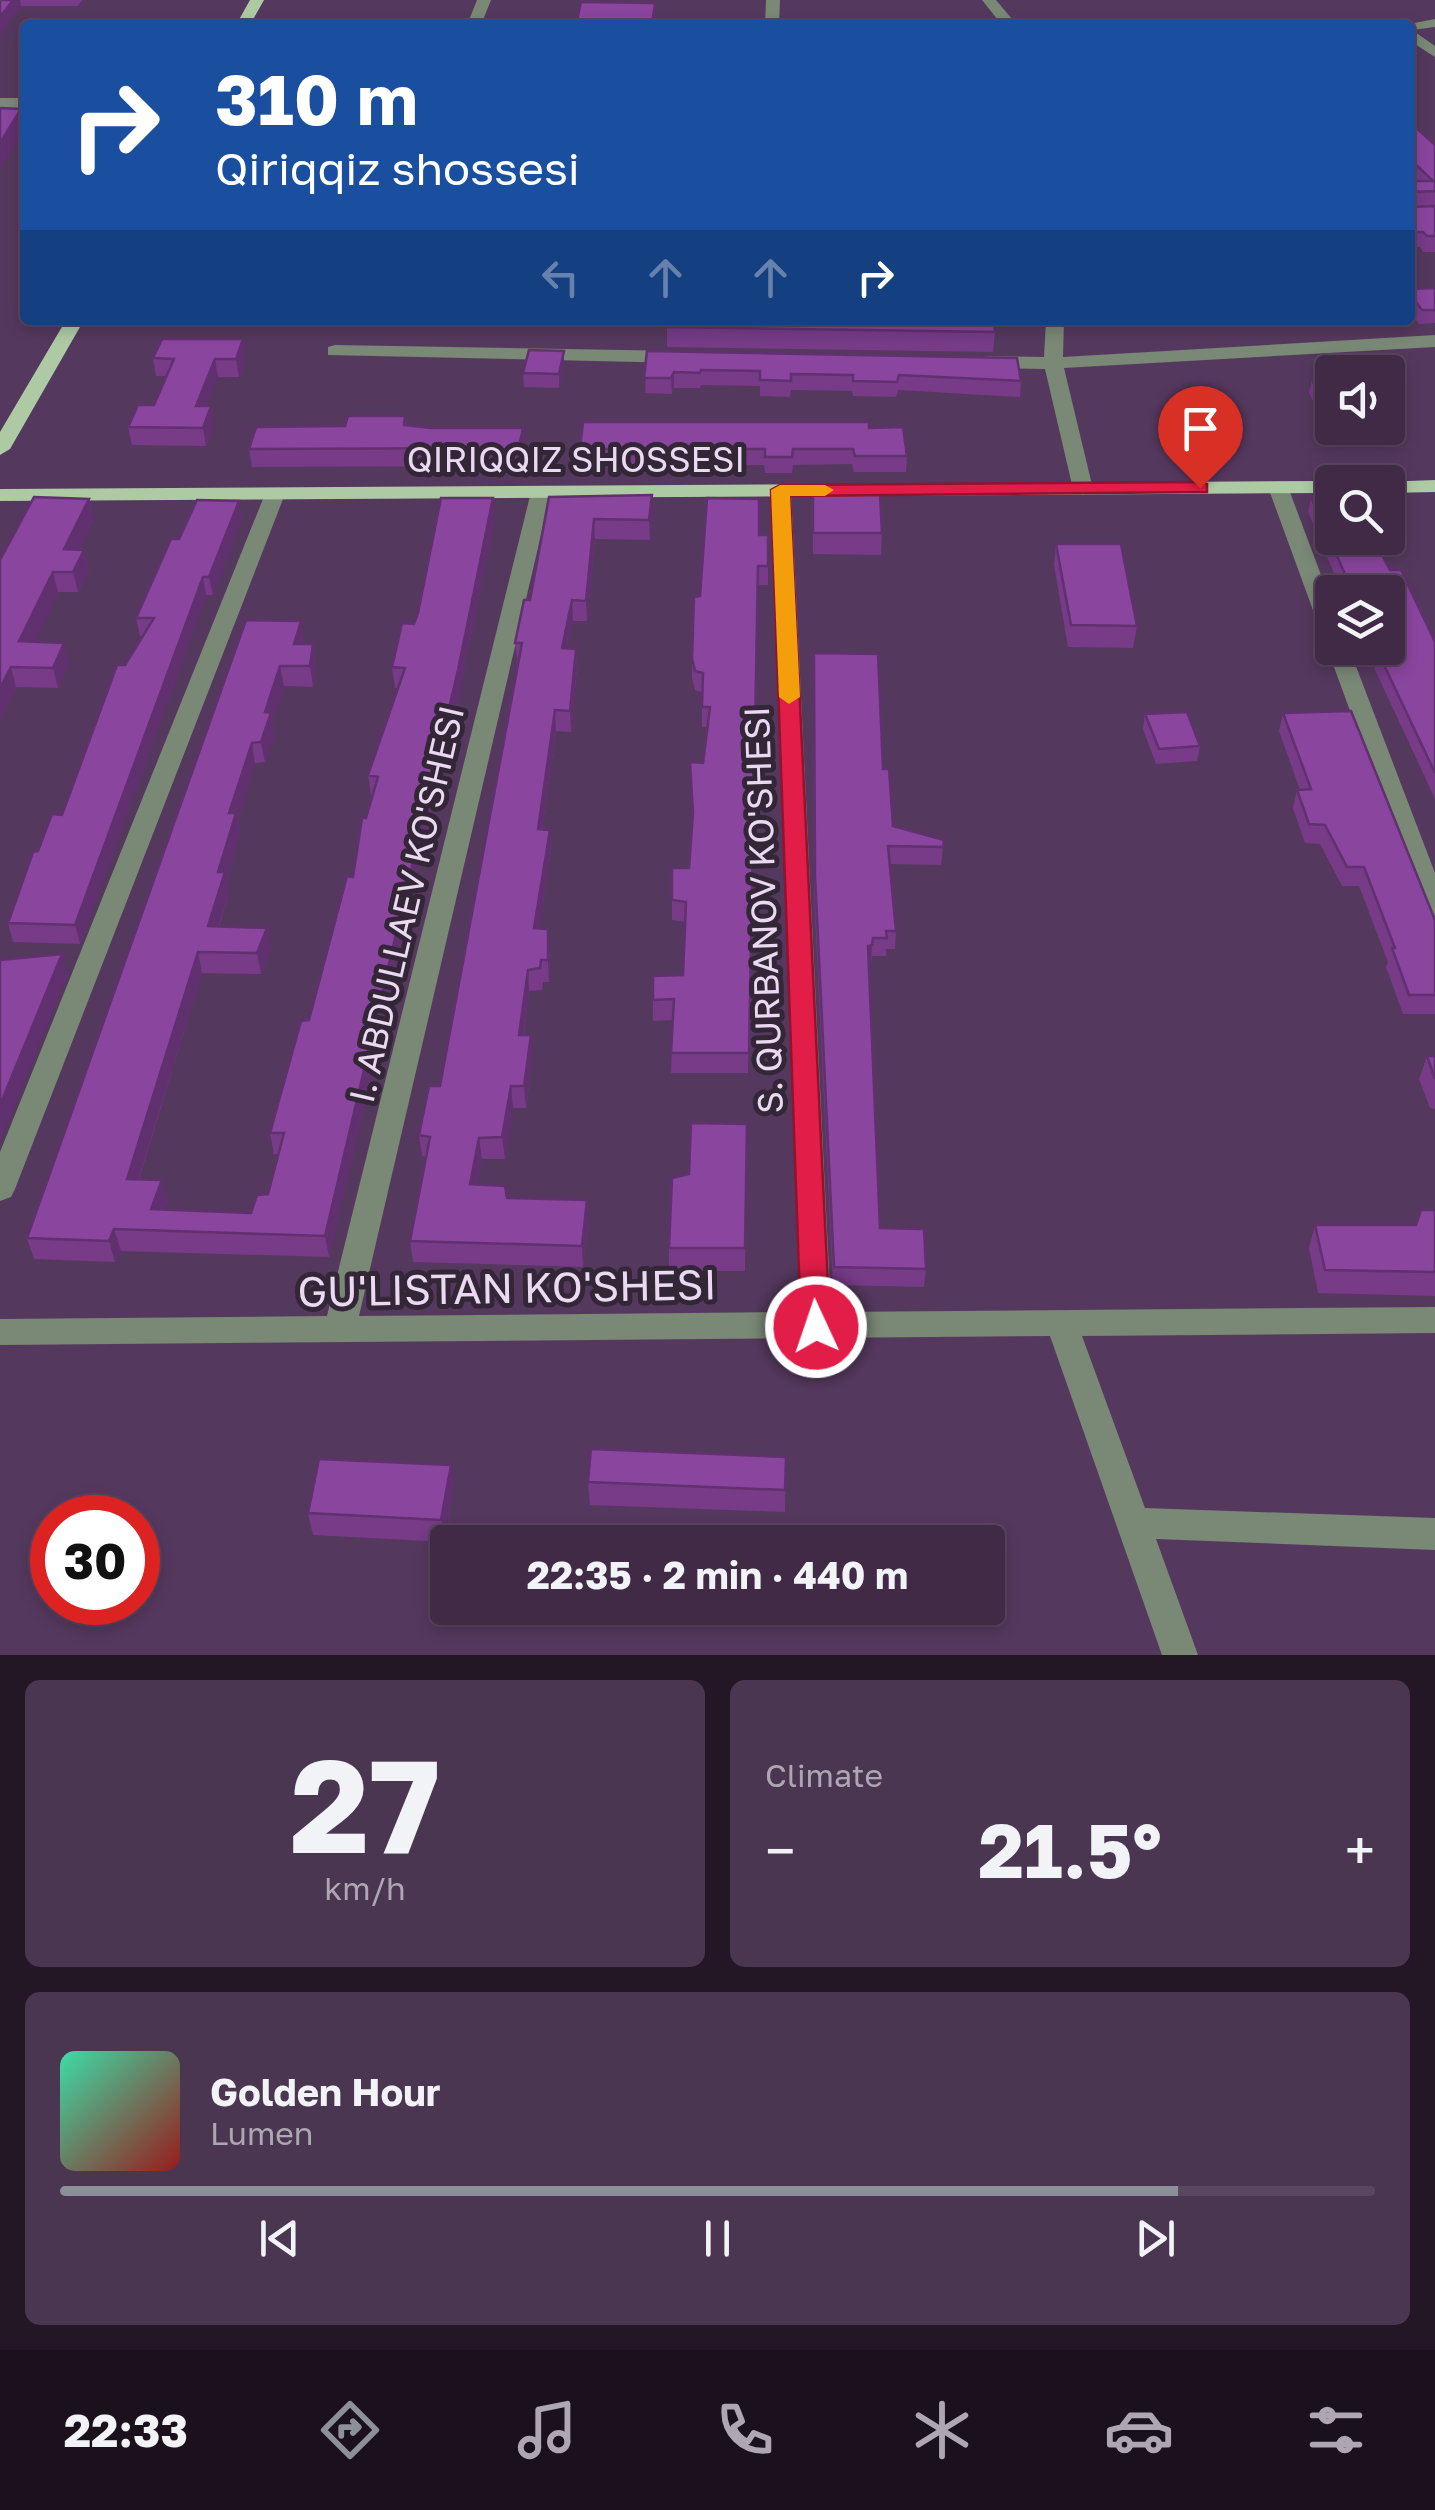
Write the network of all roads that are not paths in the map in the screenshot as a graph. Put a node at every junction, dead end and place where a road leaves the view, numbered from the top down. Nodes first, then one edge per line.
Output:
1 (988, 0) edge
2 (1006, 20) edge
3 (1415, 38) edge
4 (1435, 53) edge
5 (72, 325) edge
6 (1055, 325) edge
7 (1435, 341) edge
8 (334, 351) dead end
9 (694, 357) edge
10 (974, 362) edge
11 (1053, 364) junction
12 (0, 450) edge
13 (1435, 486) edge
14 (1278, 487) junction
15 (1315, 487) edge
16 (1405, 487) edge
17 (1083, 489) junction
18 (780, 490) junction
19 (540, 492) junction
20 (275, 494) junction
21 (0, 496) edge
22 (1315, 586) edge
23 (1344, 665) edge
24 (1435, 906) edge
25 (0, 1189) edge
26 (1435, 1320) edge
27 (1062, 1324) junction
28 (816, 1327) junction
29 (0, 1332) edge
30 (339, 1332) junction
31 (1133, 1523) junction
32 (1435, 1534) edge
33 (1180, 1655) edge

1 - 2 street
3 - 4 street
5 - 12 main road
6 - 11 street
7 - 11 street
8 - 9 street
10 - 11 street
11 - 17 street
13 - 16 main road
14 - 15 main road, QIRIQQIZ SHOSSESI
14 - 17 main road, QIRIQQIZ SHOSSESI
14 - 22 street
17 - 18 main road, QIRIQQIZ SHOSSESI
18 - 19 main road, QIRIQQIZ SHOSSESI
18 - 28 street, S. QURBANOV KO'SHESI
19 - 20 main road, QIRIQQIZ SHOSSESI
19 - 30 street, I. ABDULLAEV KO'SHESI
20 - 21 main road, QIRIQQIZ SHOSSESI
20 - 25 street
23 - 24 street
26 - 27 street, GU'LISTAN KO'SHESI
27 - 28 street, GU'LISTAN KO'SHESI
27 - 31 street
28 - 30 street, GU'LISTAN KO'SHESI
29 - 30 street, GU'LISTAN KO'SHESI
31 - 32 street
31 - 33 street

